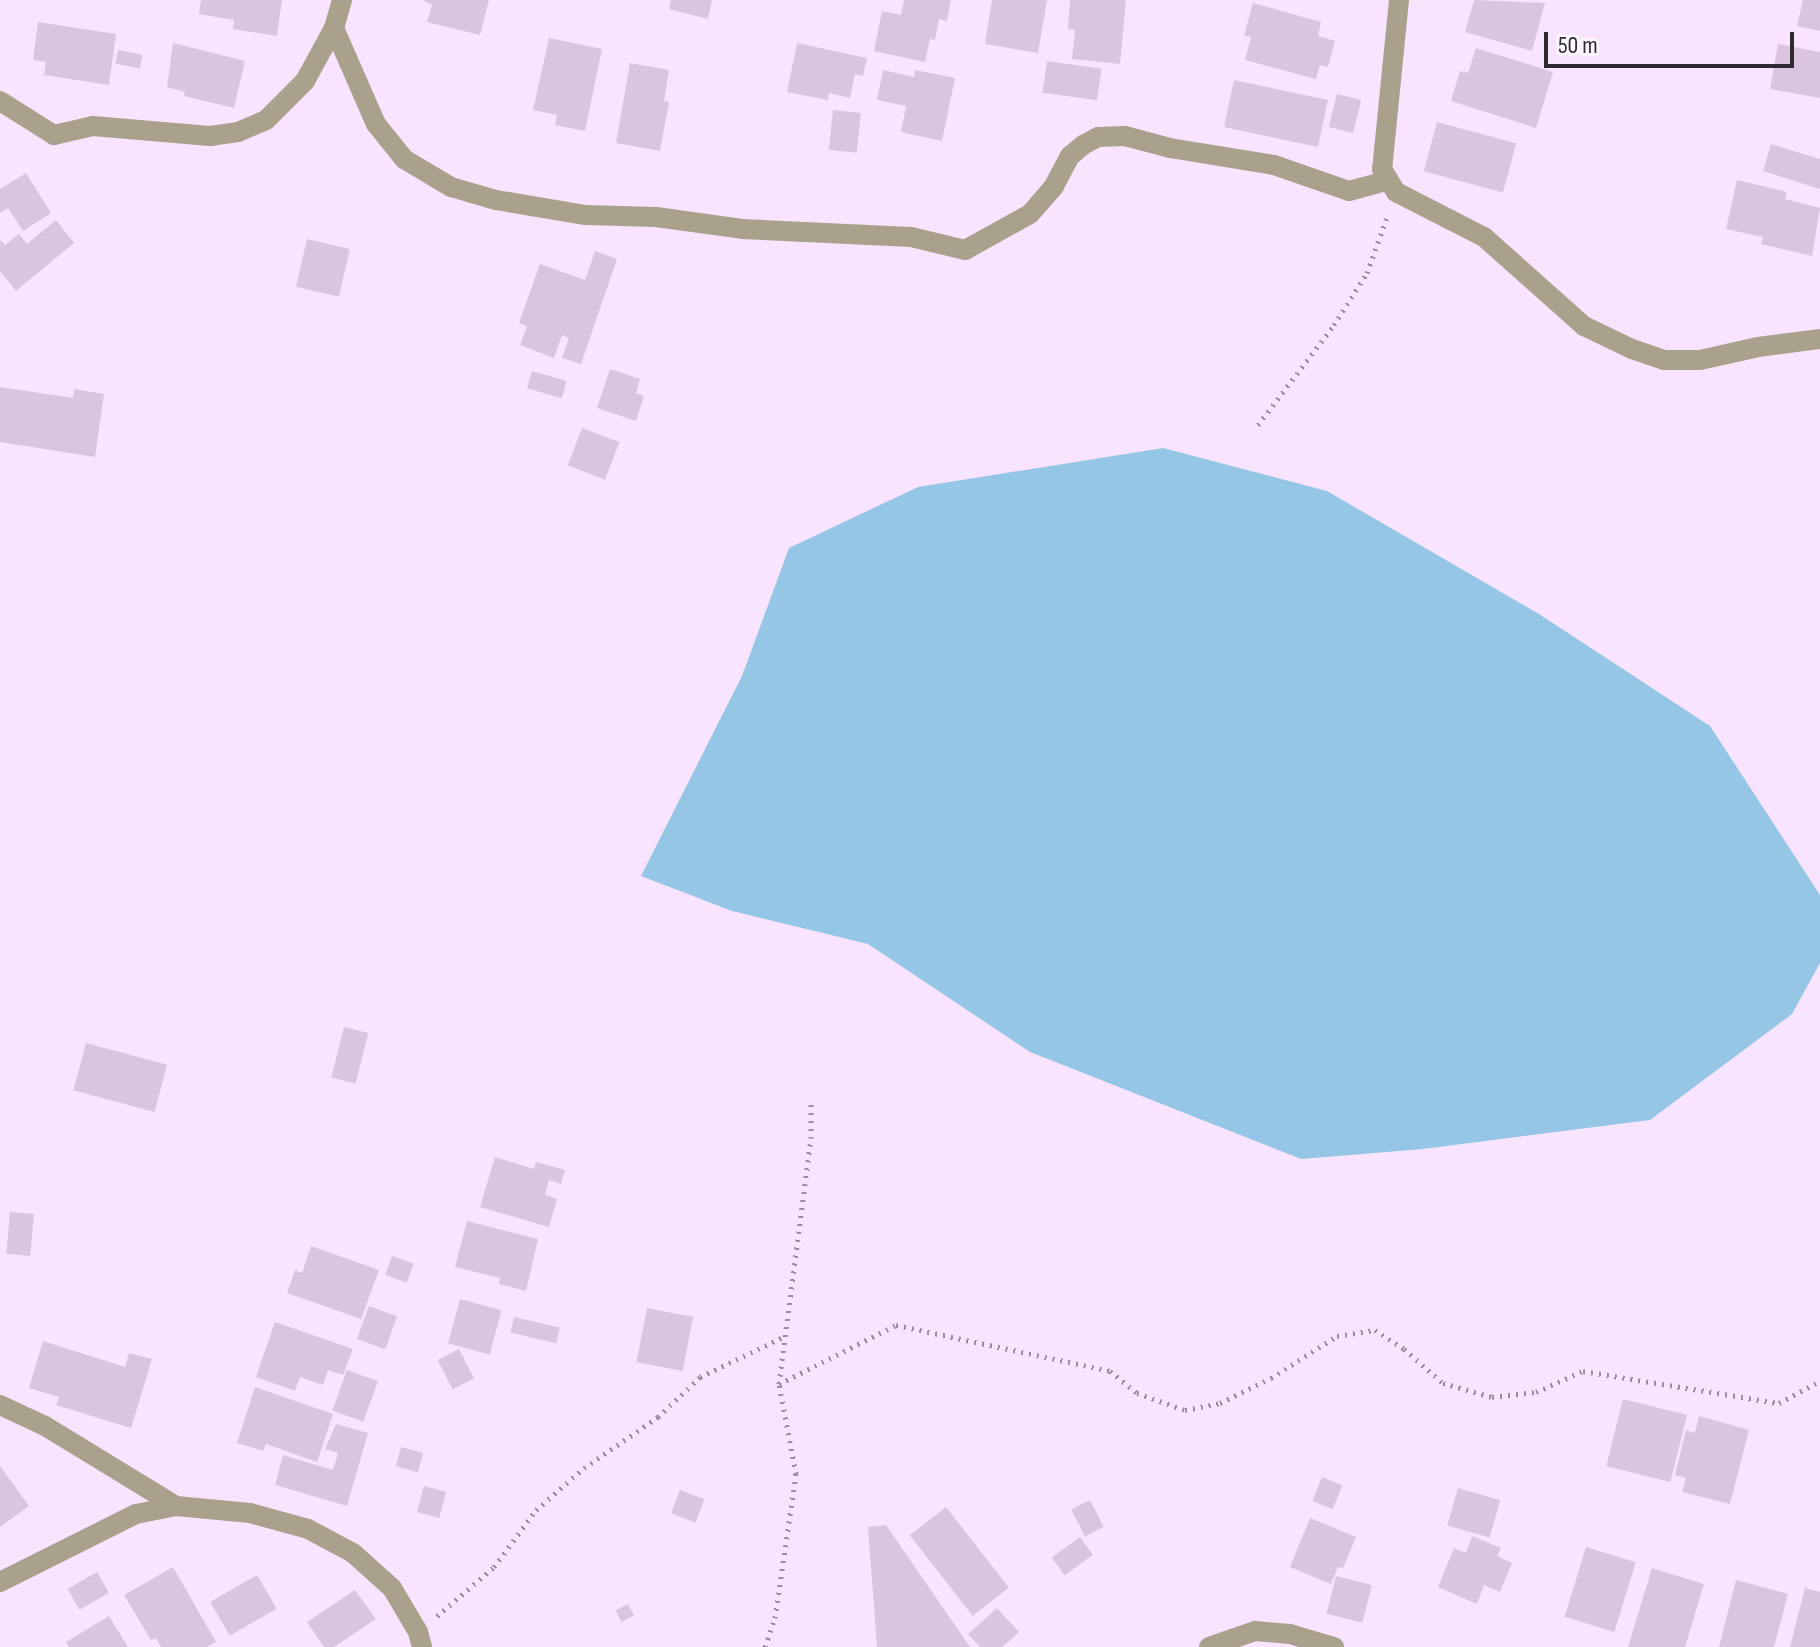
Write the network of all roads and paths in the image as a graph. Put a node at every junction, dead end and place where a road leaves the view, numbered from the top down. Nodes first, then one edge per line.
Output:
1 (342, 0) edge
2 (1399, 0) edge
3 (334, 28) junction
4 (0, 101) edge
5 (1391, 186) junction
6 (1820, 339) edge
7 (1258, 425) dead end
8 (811, 1103) dead end
9 (783, 1337) junction
10 (1820, 1381) edge
11 (779, 1384) junction
12 (0, 1405) edge
13 (176, 1506) junction
14 (0, 1582) edge
15 (420, 1639) edge
16 (765, 1647) edge
17 (1209, 1647) edge
18 (1334, 1647) edge

1 - 3 street
2 - 5 street
3 - 4 street
3 - 5 street
5 - 6 street
5 - 7 path
8 - 9 path
9 - 11 path
9 - 15 path
10 - 11 path
11 - 16 path
12 - 13 street
13 - 14 street
13 - 15 street
17 - 18 street

